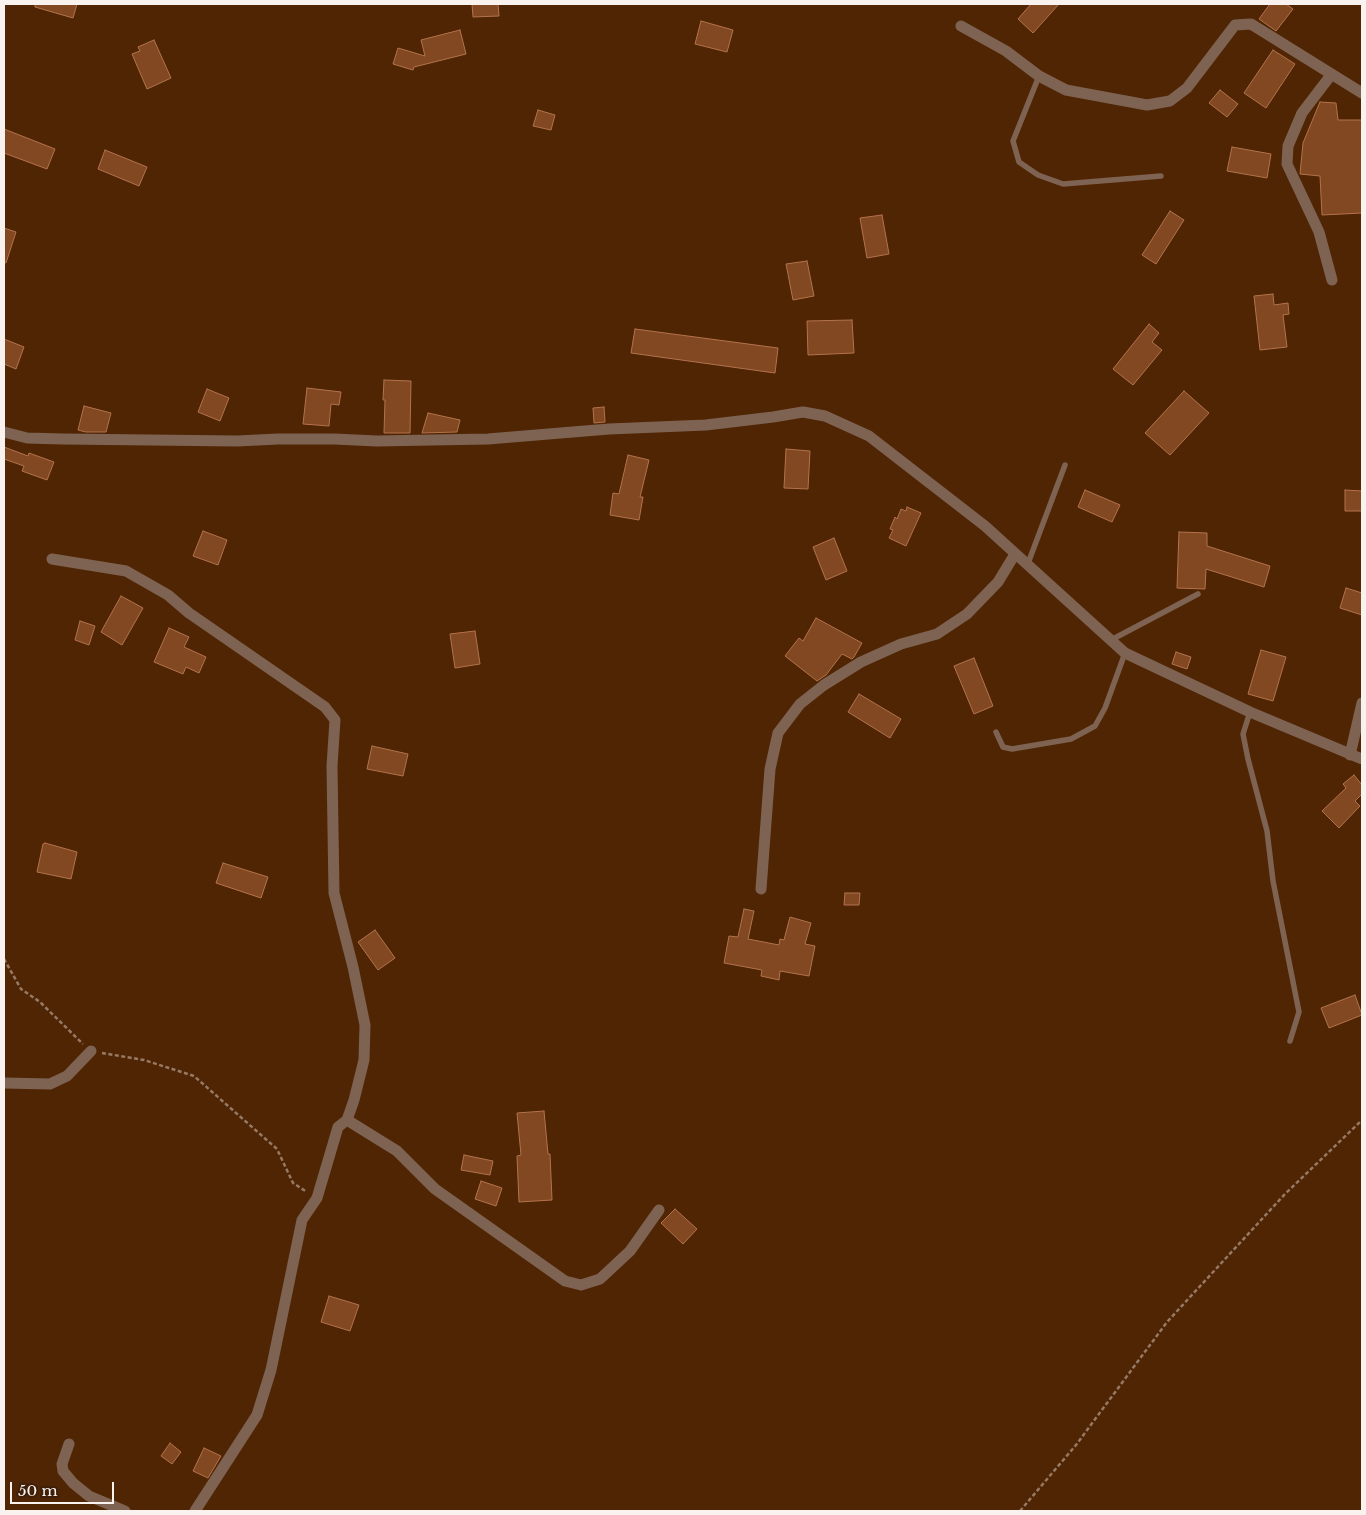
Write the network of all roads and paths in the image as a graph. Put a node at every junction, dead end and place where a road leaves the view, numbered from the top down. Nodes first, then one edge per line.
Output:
1 (962, 26) dead end
2 (1331, 74) junction
3 (1039, 76) junction
4 (1362, 93) edge
5 (1161, 176) dead end
6 (1332, 280) dead end
7 (4, 432) edge
8 (1065, 465) dead end
9 (1014, 554) junction
10 (52, 559) dead end
11 (1027, 566) junction
12 (1198, 594) dead end
13 (1111, 640) junction
14 (1125, 652) junction
15 (1362, 703) edge
16 (1250, 712) junction
17 (996, 732) dead end
18 (1350, 755) junction
19 (1362, 759) edge
20 (761, 888) dead end
21 (4, 959) edge
22 (1290, 1041) dead end
23 (90, 1051) junction
24 (4, 1083) edge
25 (347, 1120) junction
26 (1362, 1120) edge
27 (317, 1198) junction
28 (659, 1210) dead end
29 (69, 1444) dead end
30 (125, 1511) edge
31 (195, 1511) edge
32 (1020, 1511) edge

1 - 3 street
2 - 3 street
2 - 4 street
2 - 6 street
3 - 5 lane
7 - 9 street
8 - 11 lane
9 - 11 street
9 - 20 street
10 - 25 street
11 - 13 street
12 - 13 lane
13 - 14 street
14 - 16 street
14 - 17 lane
15 - 18 street
16 - 18 street
16 - 22 lane
18 - 19 street
21 - 23 path
23 - 24 street
23 - 27 path
25 - 27 street
25 - 28 street
26 - 32 path
27 - 31 street
29 - 30 street

